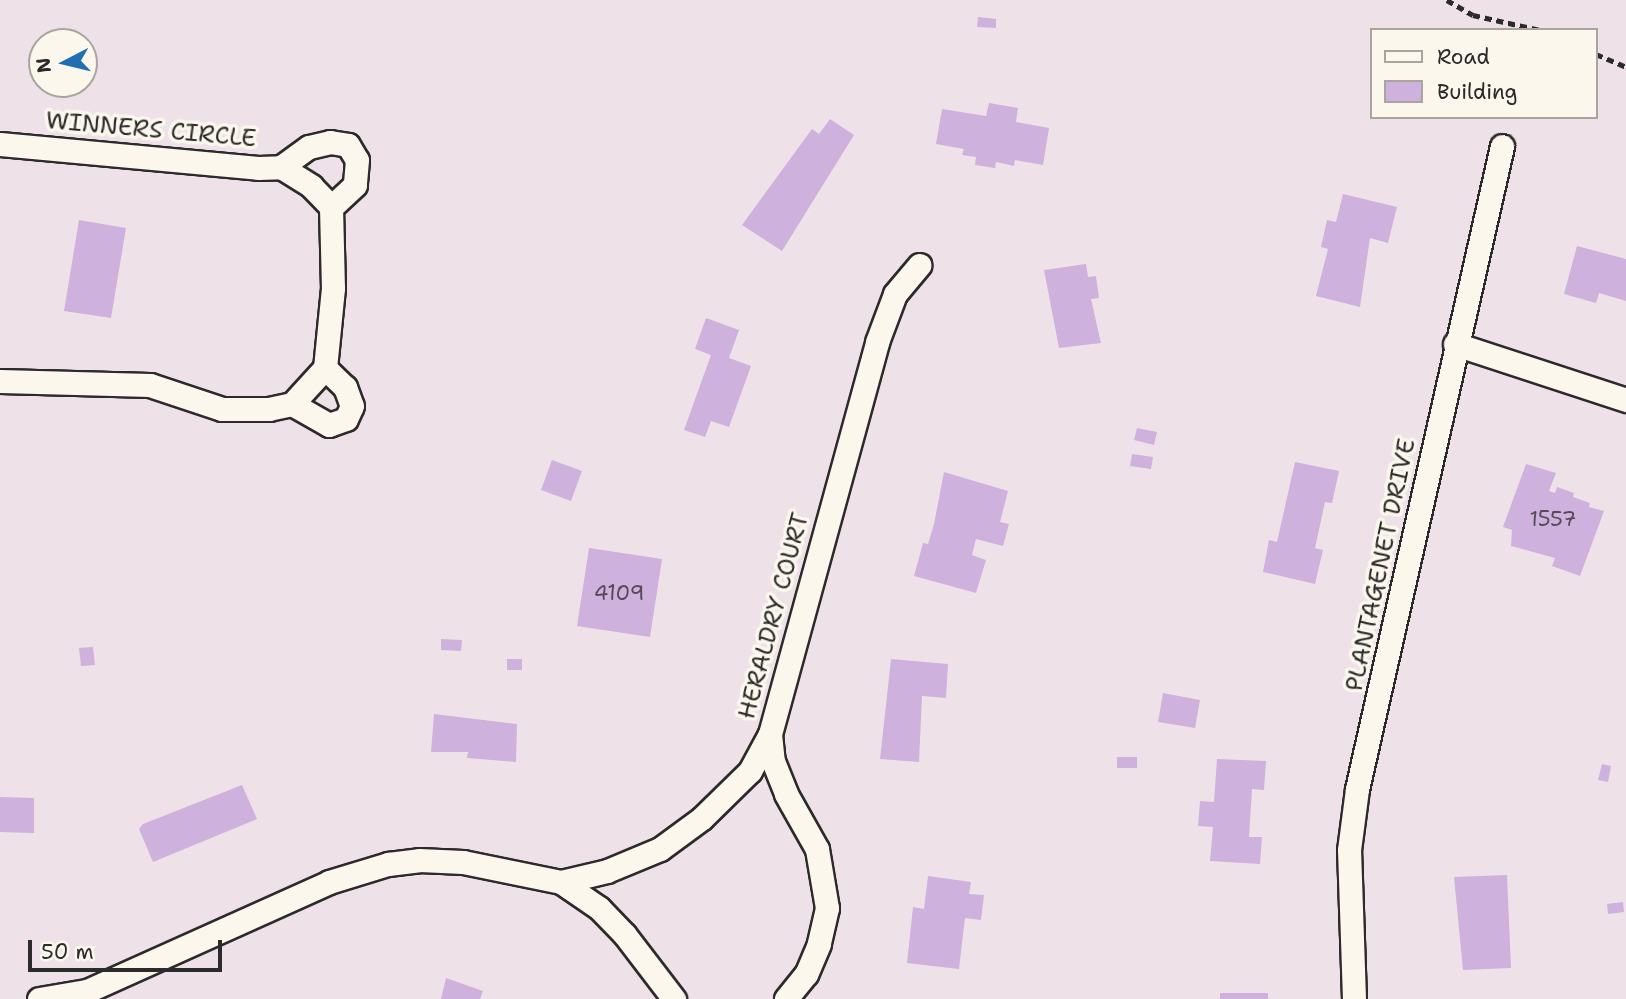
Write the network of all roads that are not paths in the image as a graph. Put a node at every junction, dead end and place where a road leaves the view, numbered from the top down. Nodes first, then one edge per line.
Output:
1 (0, 144) edge
2 (1502, 146) dead end
3 (281, 167) junction
4 (331, 207) junction
5 (919, 265) dead end
6 (1455, 344) junction
7 (325, 368) junction
8 (0, 381) edge
9 (1626, 400) edge
10 (292, 404) junction
11 (770, 734) junction
12 (561, 882) junction
13 (89, 995) edge
14 (39, 999) edge
15 (674, 999) edge
16 (786, 999) edge
17 (1354, 999) edge

1 - 3 street, WINNERS CIRCLE
2 - 6 street, PLANTAGENET DRIVE
3 - 4 street
3 - 4 street, WINNERS CIRCLE
4 - 7 street
5 - 11 street, HERALDRY COURT
6 - 9 street
6 - 17 street, PLANTAGENET DRIVE
7 - 10 street
7 - 10 street
8 - 10 street
11 - 12 street, HERALDRY COURT
11 - 16 street
12 - 13 street
12 - 15 street
13 - 14 street

